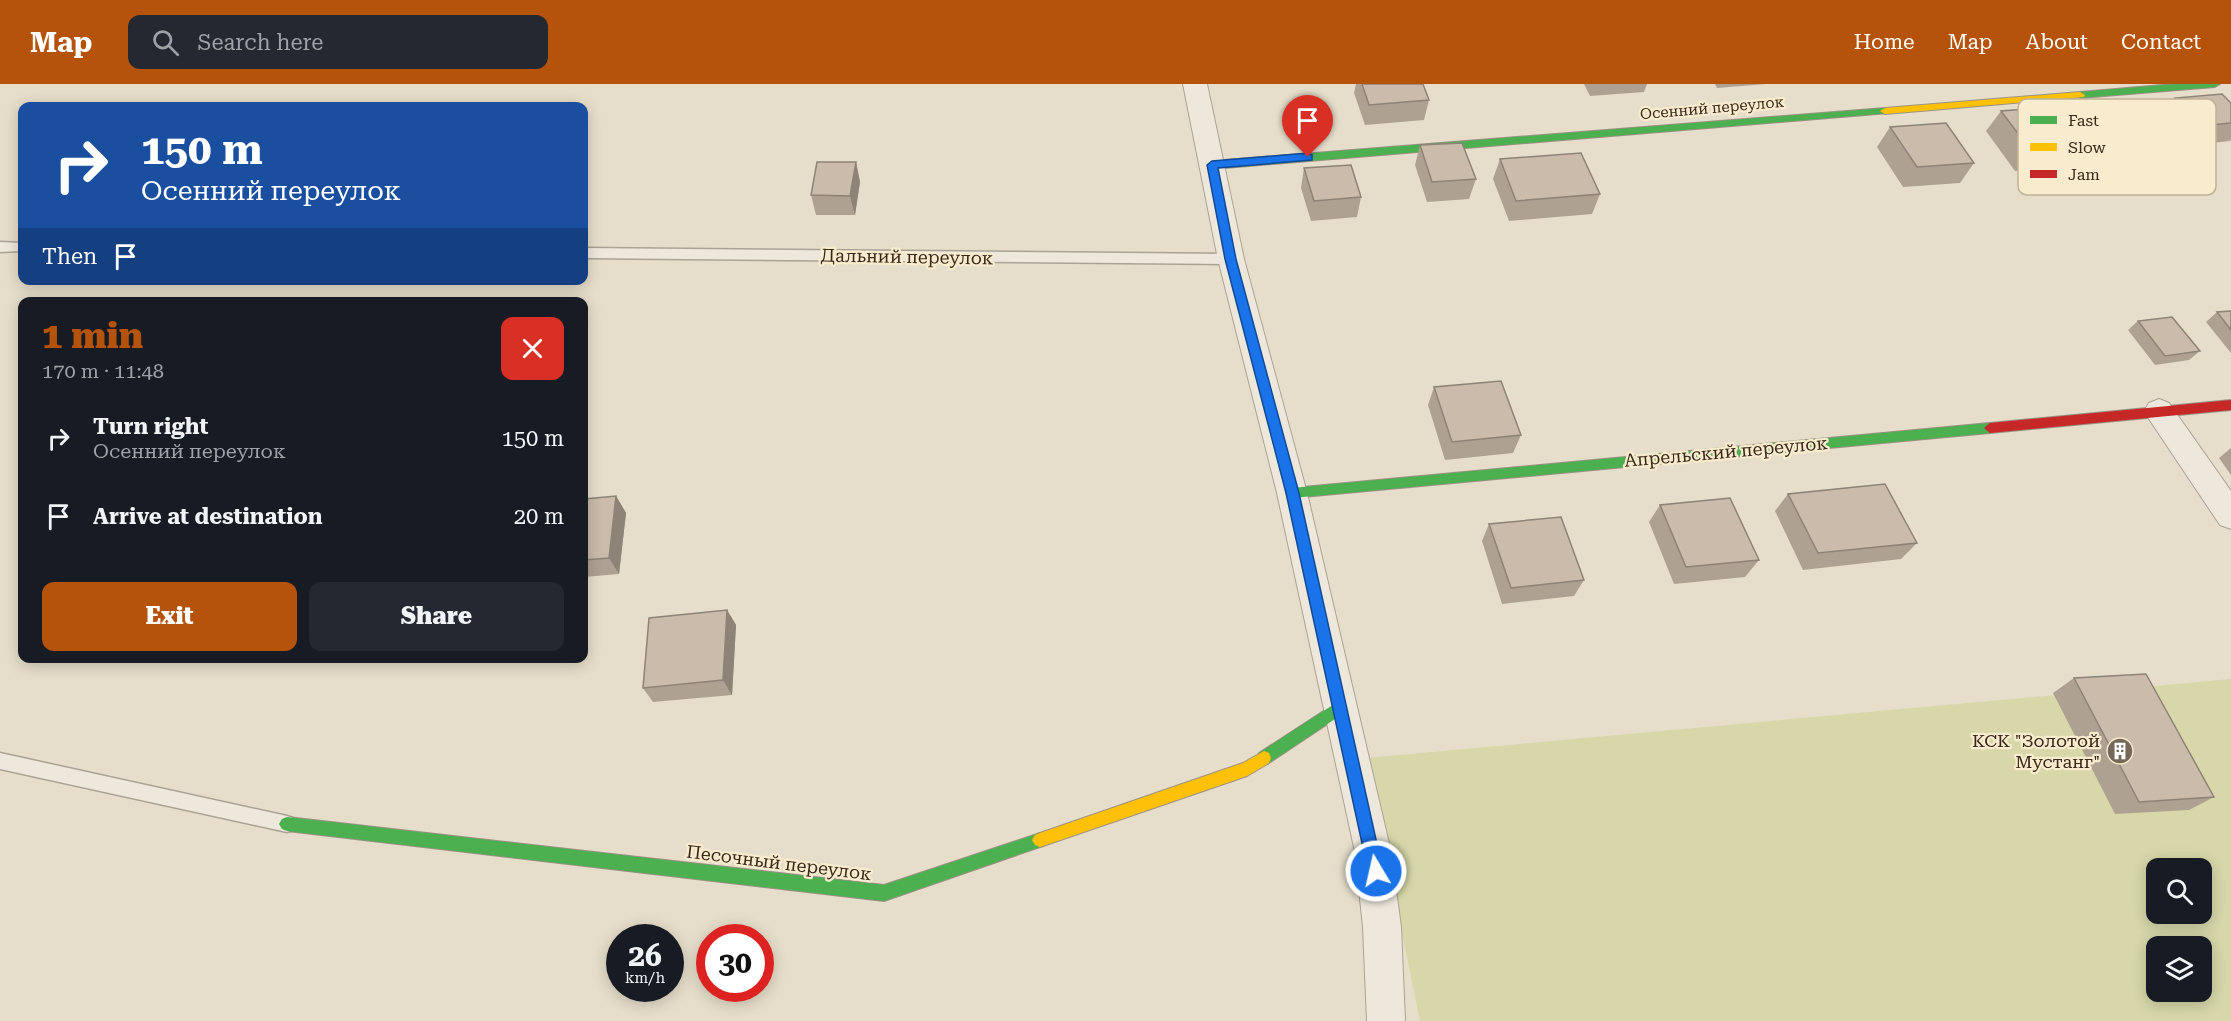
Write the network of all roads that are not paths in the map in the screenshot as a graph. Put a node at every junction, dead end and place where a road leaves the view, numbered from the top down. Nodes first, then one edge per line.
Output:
1 (1196, 84) edge
2 (2215, 84) edge
3 (2029, 99) edge
4 (2018, 100) edge
5 (1212, 165) junction
6 (0, 247) edge
7 (18, 247) edge
8 (588, 253) edge
9 (1231, 259) junction
10 (2231, 405) edge
11 (2159, 411) junction
12 (1292, 493) junction
13 (2231, 516) edge
14 (1339, 708) junction
15 (0, 761) edge
16 (286, 824) joint
17 (1386, 1021) edge

1 - 5 street
2 - 3 street, Осенний переулок
4 - 5 street, Осенний переулок
5 - 9 street
6 - 7 lane
8 - 9 lane, Дальний переулок
9 - 12 street
10 - 11 street, Апрельский переулок
11 - 12 street, Апрельский переулок
11 - 13 street
12 - 14 street
14 - 16 street, Песочный переулок
14 - 17 street
15 - 16 lane

